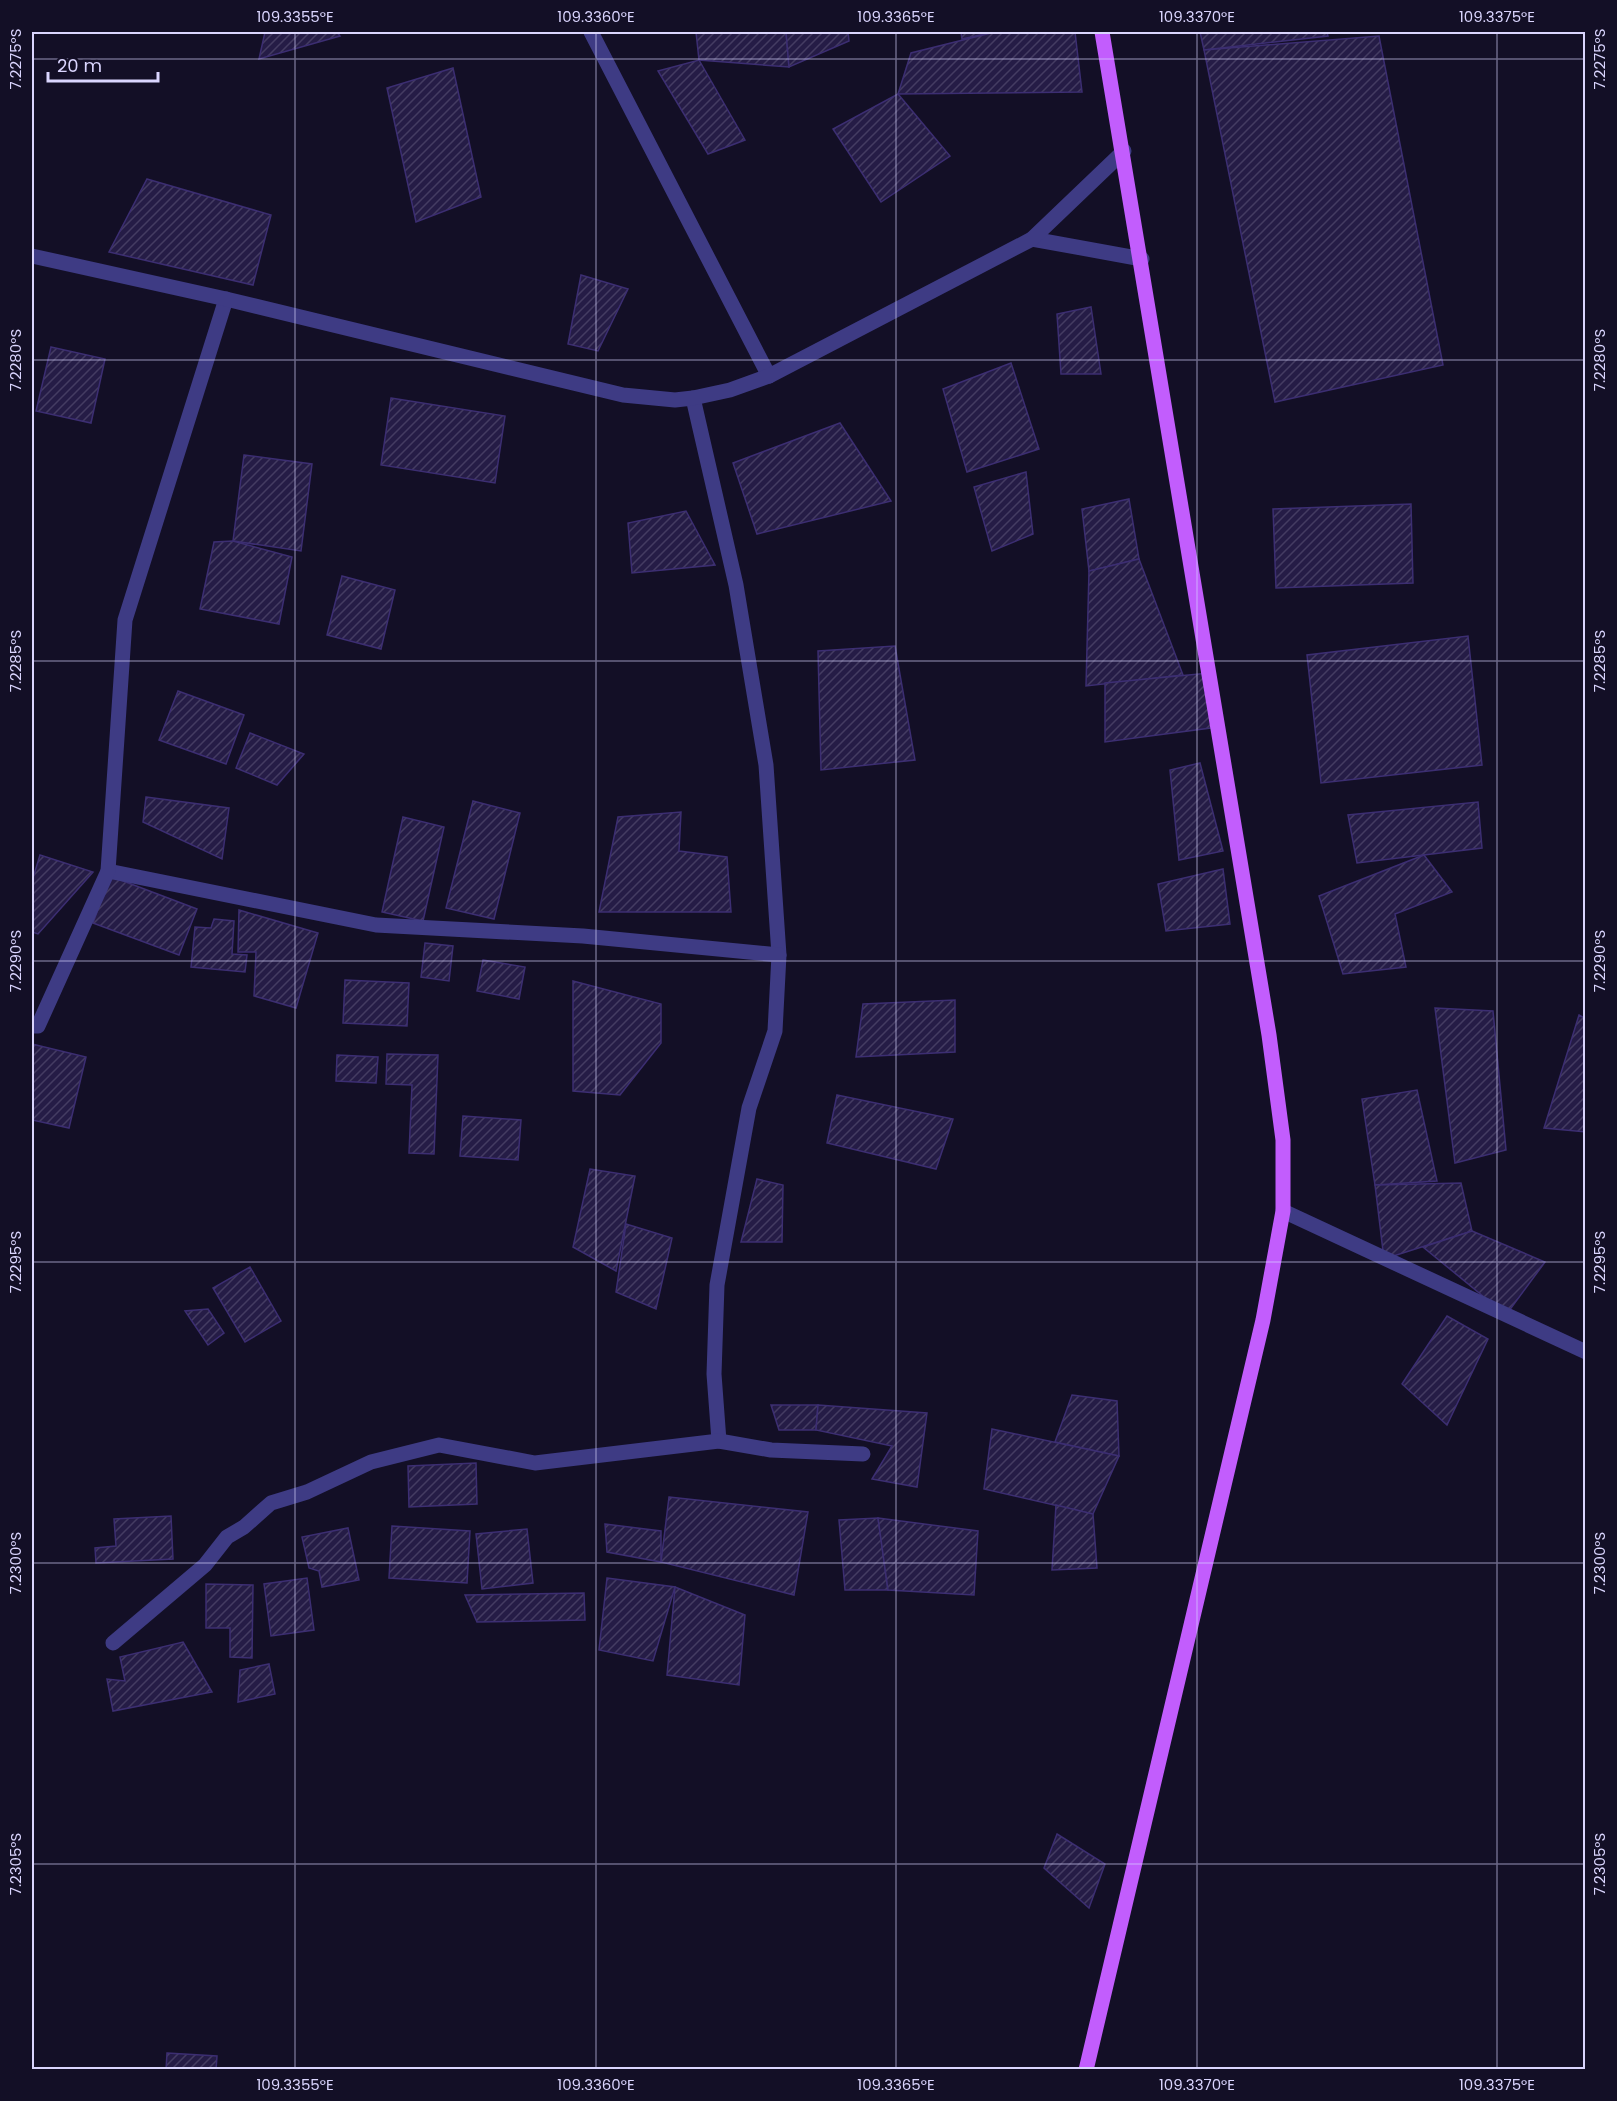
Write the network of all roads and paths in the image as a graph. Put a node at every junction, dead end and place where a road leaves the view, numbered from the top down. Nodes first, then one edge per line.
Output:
1 (591, 32) edge
2 (1102, 32) edge
3 (1124, 151) junction
4 (1032, 239) junction
5 (32, 256) edge
6 (1142, 258) junction
7 (226, 299) junction
8 (770, 376) junction
9 (693, 398) junction
10 (108, 871) junction
11 (778, 955) junction
12 (32, 1026) edge
13 (1283, 1211) junction
14 (1586, 1352) edge
15 (719, 1441) junction
16 (863, 1454) dead end
17 (113, 1643) dead end
18 (1086, 2070) edge

1 - 8 street
2 - 3 main road
3 - 4 street
3 - 6 main road
4 - 6 street
4 - 8 street
5 - 7 street
6 - 13 main road
7 - 9 street
7 - 10 street
8 - 9 street
9 - 11 street
10 - 11 street
10 - 12 street
11 - 15 street
13 - 14 street
13 - 18 main road
15 - 16 street
15 - 17 street

